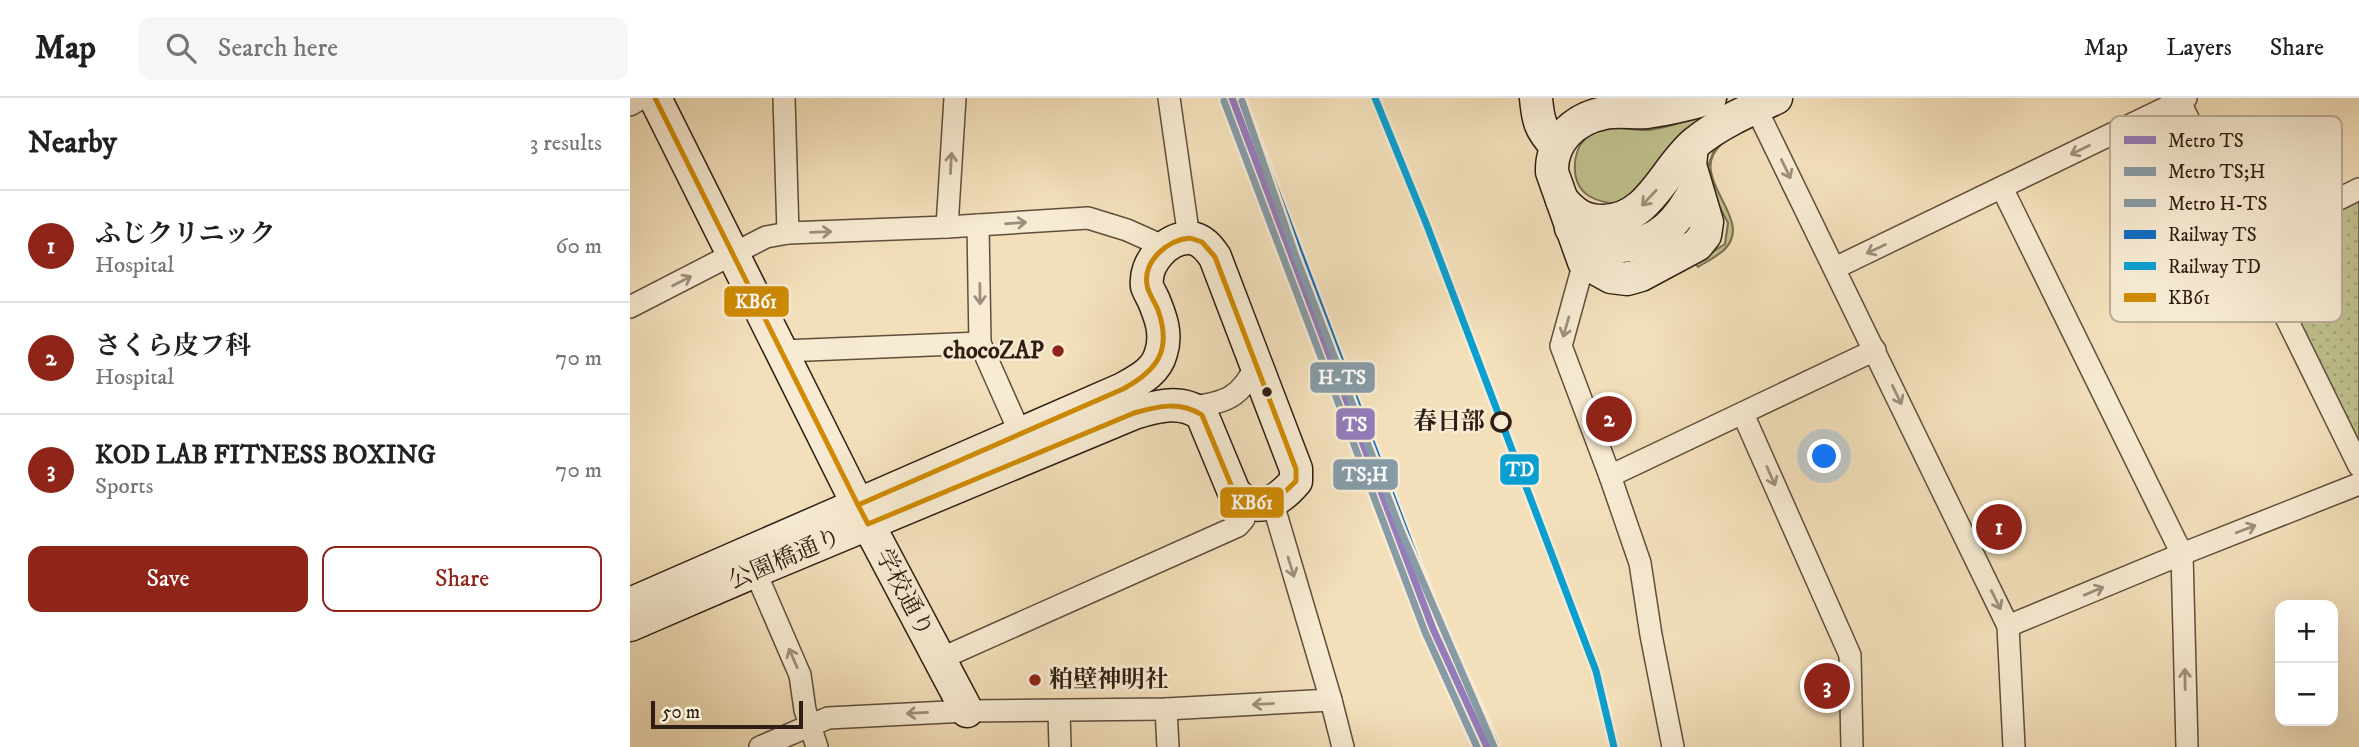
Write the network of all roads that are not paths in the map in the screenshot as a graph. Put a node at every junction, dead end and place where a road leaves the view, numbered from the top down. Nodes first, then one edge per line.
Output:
1 (642, 98) edge
2 (655, 98) edge
3 (784, 98) edge
4 (954, 98) edge
5 (1169, 98) edge
6 (1536, 98) edge
7 (1710, 98) edge
8 (2181, 99) edge
9 (1761, 101) edge
10 (1666, 103) edge
11 (630, 105) edge
12 (2147, 116) edge
13 (2189, 116) edge
14 (2110, 134) edge
15 (1556, 146) junction
16 (1692, 146) junction
17 (1696, 188) junction
18 (2002, 188) junction
19 (2359, 190) edge
20 (2342, 198) edge
21 (1566, 214) junction
22 (978, 225) junction
23 (947, 227) junction
24 (789, 233) junction
25 (1177, 243) junction
26 (733, 254) junction
27 (1584, 262) junction
28 (1835, 268) junction
29 (630, 307) edge
30 (2288, 322) edge
31 (980, 343) junction
32 (1875, 350) junction
33 (783, 351) junction
34 (1256, 365) junction
35 (1128, 401) junction
36 (1191, 407) junction
37 (1743, 414) junction
38 (1020, 433) junction
39 (2359, 466) edge
40 (1610, 476) junction
41 (2359, 484) edge
42 (1259, 502) junction
43 (863, 515) junction
44 (2182, 554) junction
45 (755, 571) junction
46 (630, 604) edge
47 (630, 625) edge
48 (2008, 626) junction
49 (940, 659) junction
50 (1331, 700) junction
51 (1166, 709) junction
52 (967, 711) junction
53 (1059, 711) junction
54 (811, 723) junction
55 (760, 747) edge
56 (817, 747) edge
57 (1060, 747) edge
58 (1168, 747) edge
59 (1343, 747) edge
60 (1673, 747) edge
61 (1852, 747) edge
62 (2014, 747) edge
63 (2187, 747) edge

1 - 11 street
2 - 26 street, 学校通り
3 - 24 street
23 -> 4 street
5 - 25 street
6 - 15 street
7 - 10 street
8 -> 12 street
8 - 13 street
9 - 16 street
9 -> 28 street
10 - 15 street
14 -> 18 street
15 - 21 street
16 - 17 street
16 -> 21 street
17 - 21 street
17 - 27 street
18 -> 28 street
18 - 44 street
19 - 20 street
21 - 27 street
22 - 23 street
22 -> 25 street
22 -> 31 street
24 -> 23 street
24 - 26 street
25 - 34 street
25 - 35 street
29 -> 26 street
26 - 33 street, 学校通り
27 -> 40 street
28 - 32 street
30 - 39 street
31 - 33 street
31 - 38 street
32 - 37 street
32 -> 48 street
33 - 43 street, 学校通り
34 - 36 street
34 - 42 street
35 - 36 street
35 - 38 street, 公園橋通り
35 - 43 street, 公園橋通り
36 - 42 street
37 - 40 street
37 -> 61 street
38 - 43 street, 公園橋通り
40 - 60 street
44 -> 41 street
42 - 49 street
42 -> 50 street
43 - 45 street, 公園橋通り
43 - 46 street, 公園橋通り
43 - 49 street, 学校通り
48 -> 44 street
63 -> 44 street
45 - 47 street, 公園橋通り
54 -> 45 street
48 - 62 street
49 - 52 street, 学校通り
50 -> 51 street
50 - 59 street
51 - 53 street
51 - 58 street
52 - 53 street
52 -> 54 street
53 - 57 street
54 - 55 street
54 - 56 street

